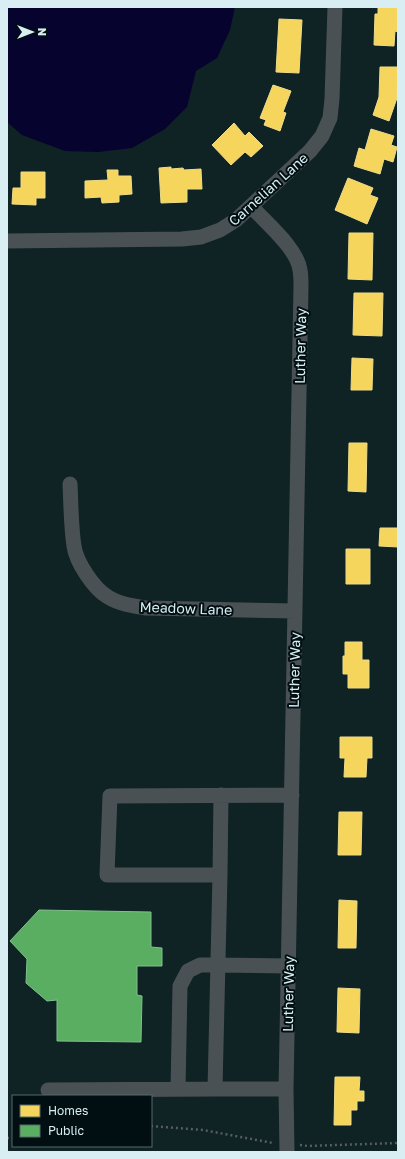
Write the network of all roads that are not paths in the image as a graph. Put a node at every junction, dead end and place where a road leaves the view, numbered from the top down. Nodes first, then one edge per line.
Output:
1 (335, 7) edge
2 (251, 206) junction
3 (7, 241) edge
4 (70, 484) dead end
5 (295, 611) junction
6 (222, 795) junction
7 (292, 795) junction
8 (220, 875) junction
9 (218, 965) junction
10 (288, 966) junction
11 (286, 1088) junction
12 (178, 1089) junction
13 (215, 1089) junction
14 (48, 1090) dead end
15 (287, 1152) edge

1 - 2 street, Carnelian Lane
2 - 3 street, Carnelian Lane
2 - 5 street, Luther Way
4 - 5 street, Meadow Lane
5 - 7 street, Luther Way
6 - 7 street
6 - 8 street
6 - 8 street
7 - 10 street, Luther Way
8 - 9 street
9 - 10 street
9 - 12 street
9 - 13 street
10 - 11 street, Luther Way
11 - 13 street
11 - 15 street, Luther Way
12 - 13 street
12 - 14 street

